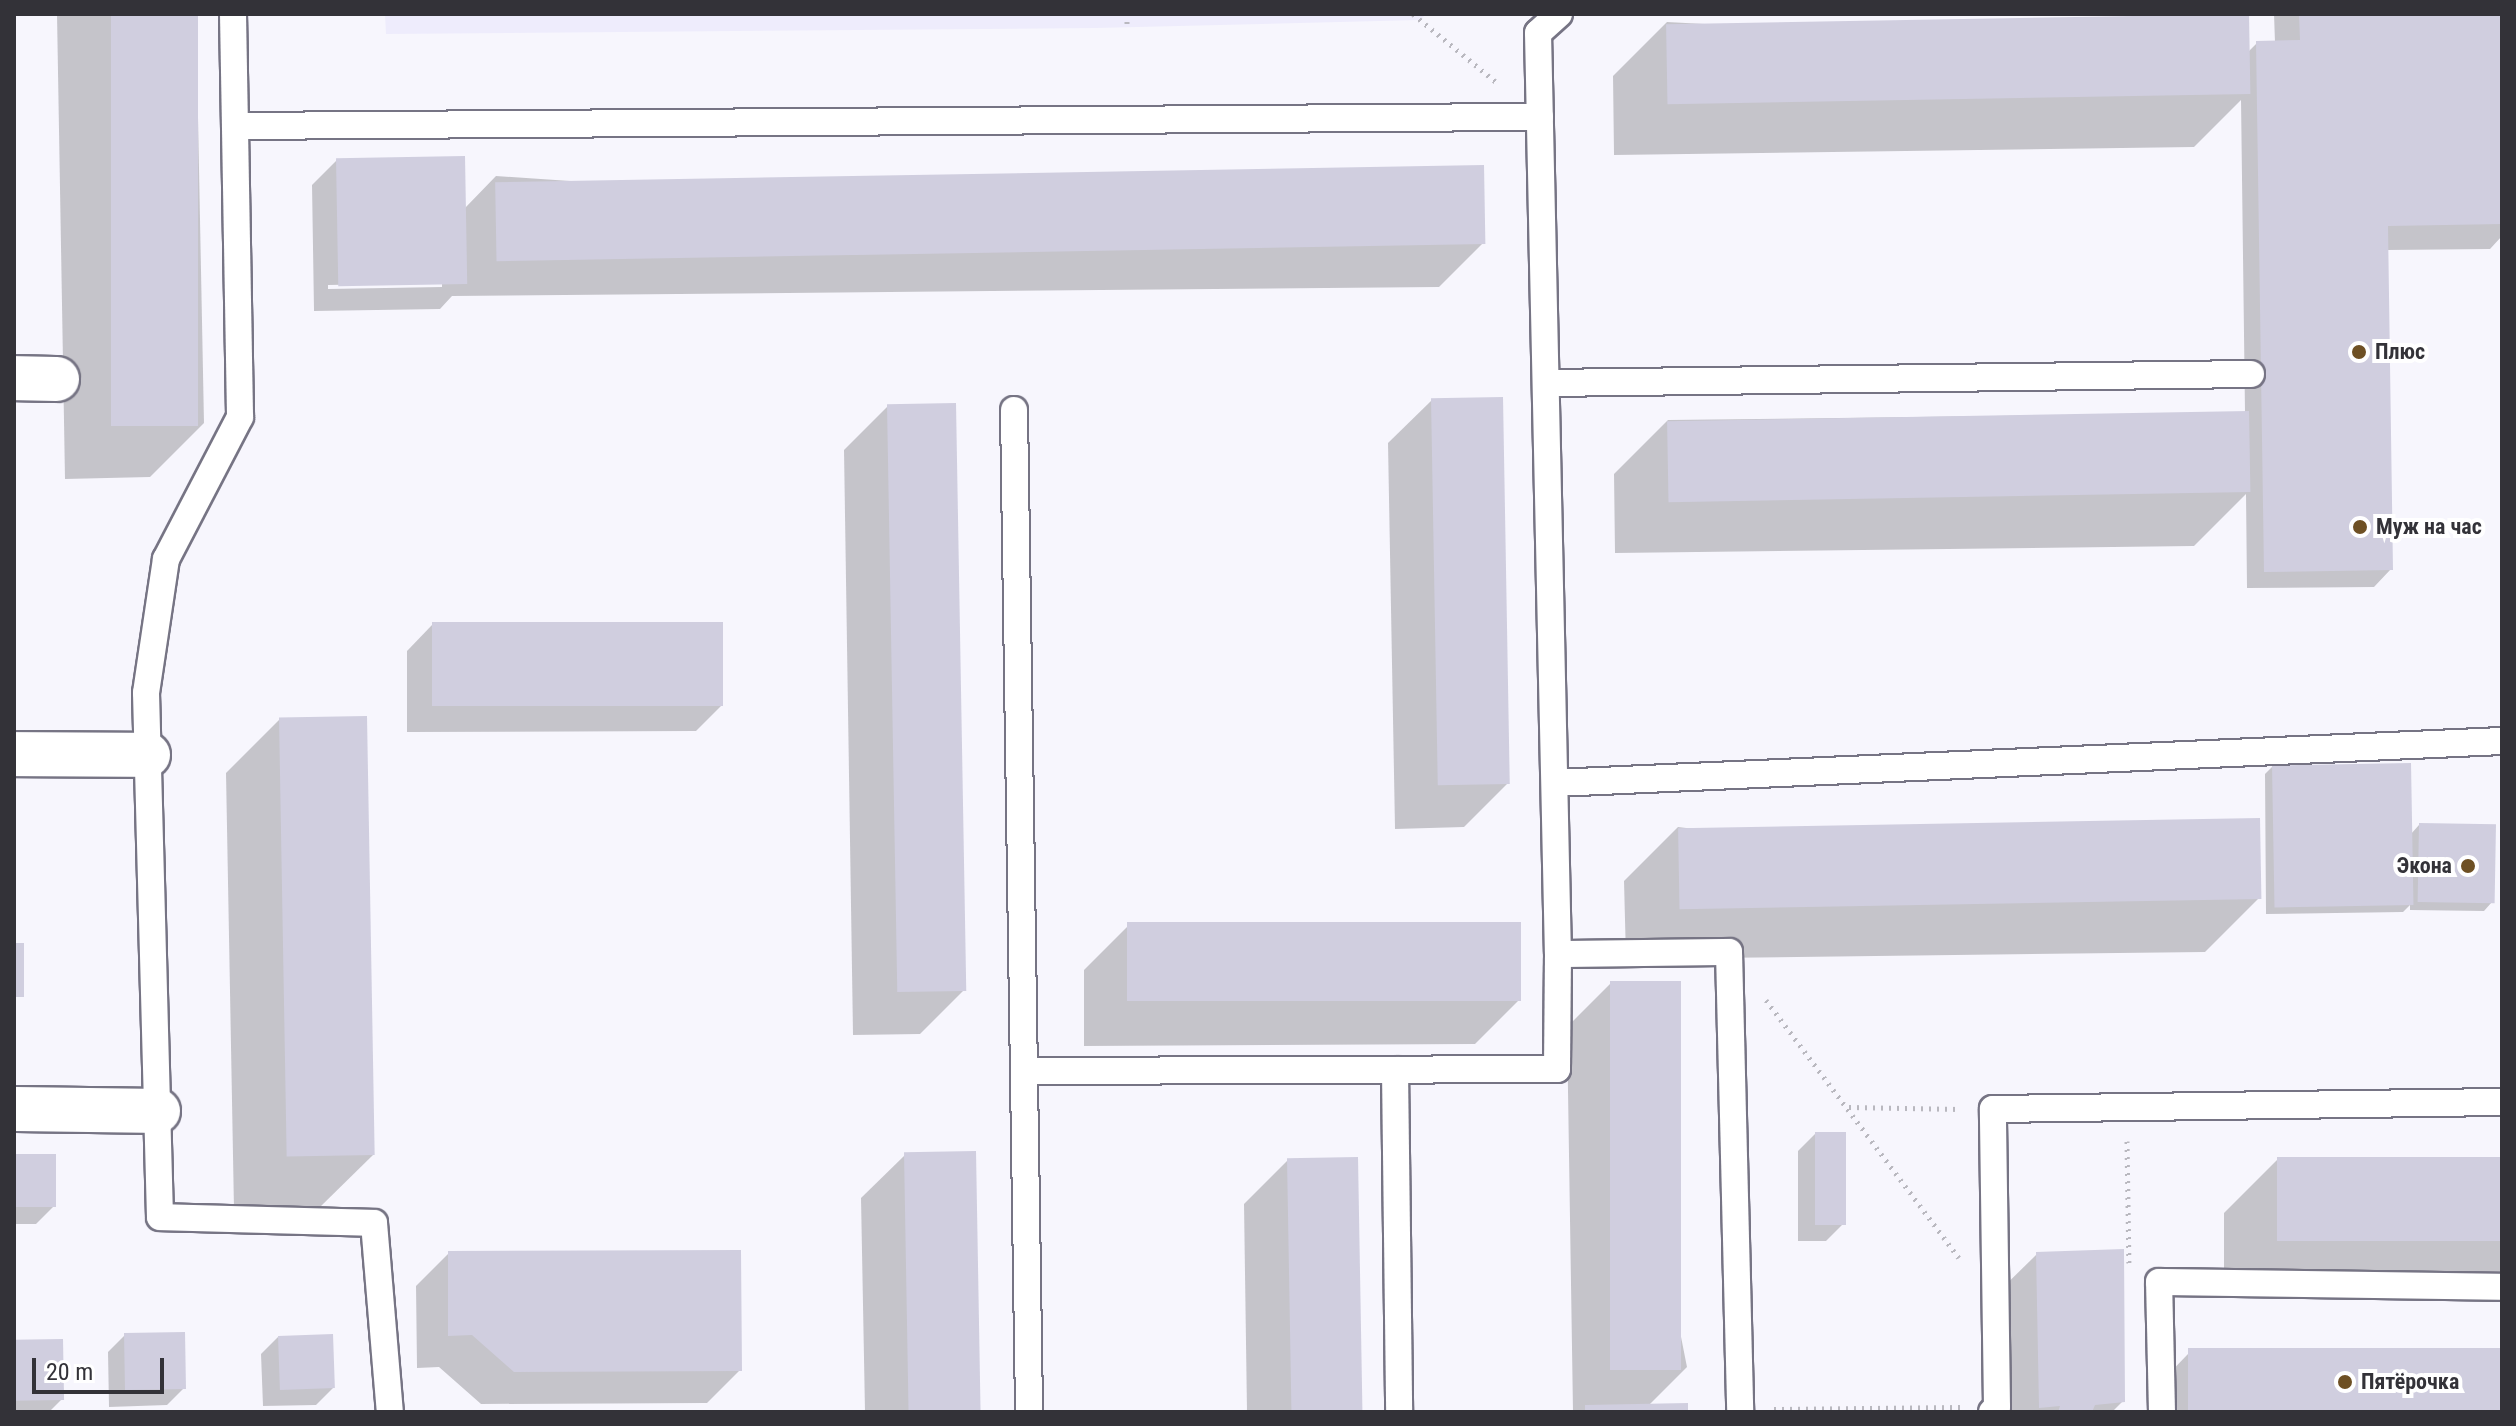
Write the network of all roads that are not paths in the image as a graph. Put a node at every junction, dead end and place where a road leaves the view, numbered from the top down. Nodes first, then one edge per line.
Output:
1 (233, 14) edge
2 (1559, 14) edge
3 (1540, 117) junction
4 (235, 126) junction
5 (2251, 374) dead end
6 (14, 378) edge
7 (57, 379) dead end
8 (1546, 383) junction
9 (1014, 410) dead end
10 (2502, 741) edge
11 (14, 754) edge
12 (148, 755) junction
13 (1555, 783) junction
14 (1558, 954) junction
15 (1395, 1070) junction
16 (1024, 1071) junction
17 (2502, 1102) edge
18 (14, 1109) edge
19 (158, 1111) junction
20 (2502, 1287) edge
21 (2000, 1410) edge
22 (1740, 1411) edge
23 (390, 1412) edge
24 (1029, 1412) edge
25 (1399, 1412) edge
26 (2162, 1412) edge

1 - 4 lane
2 - 3 lane
3 - 4 lane
3 - 8 lane
4 - 12 lane
5 - 8 lane
6 - 7 street
8 - 13 lane
9 - 16 lane
10 - 13 lane
11 - 12 street
12 - 19 lane
13 - 14 lane
14 - 15 lane
14 - 22 lane
15 - 16 lane
15 - 25 lane
16 - 24 lane
17 - 21 lane
18 - 19 street
19 - 23 lane
20 - 26 lane

